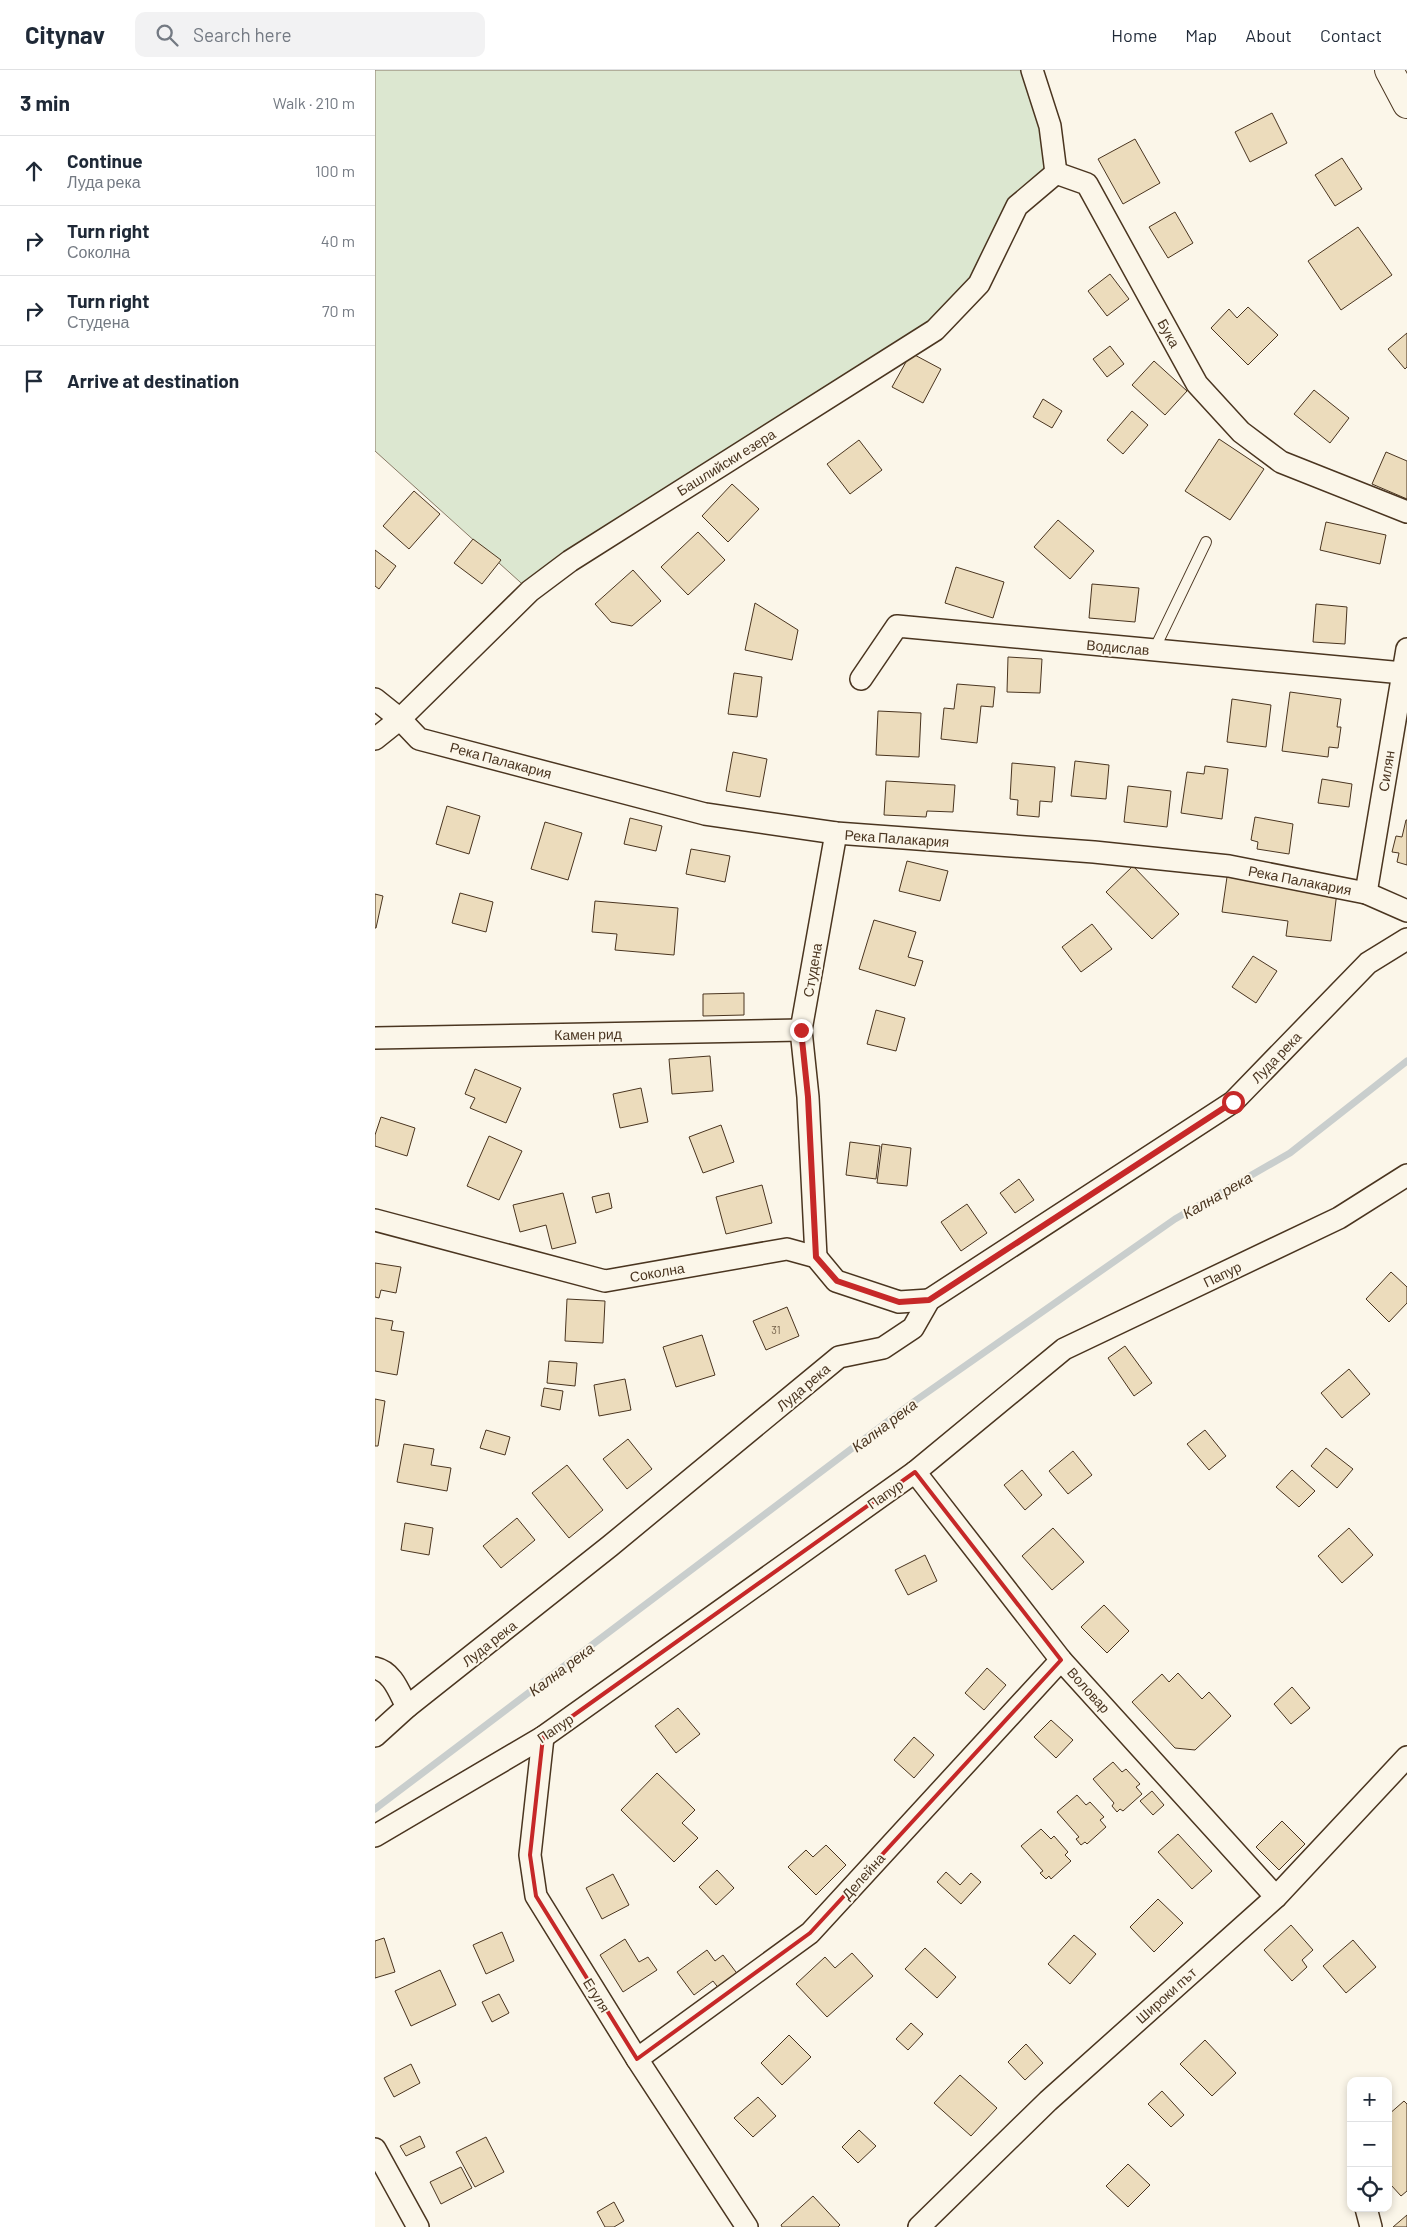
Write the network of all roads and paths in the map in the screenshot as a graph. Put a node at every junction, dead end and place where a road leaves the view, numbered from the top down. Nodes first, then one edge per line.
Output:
1 (1032, 70) edge
2 (1389, 70) edge
3 (1407, 104) edge
4 (1056, 174) junction
5 (1407, 512) edge
6 (1206, 542) dead end
7 (1407, 649) edge
8 (1154, 650) junction
9 (1403, 673) junction
10 (861, 679) dead end
11 (375, 699) edge
12 (400, 719) junction
13 (375, 739) edge
14 (836, 833) junction
15 (1366, 893) junction
16 (1407, 911) edge
17 (1407, 939) edge
18 (801, 1030) junction
19 (375, 1038) edge
20 (1407, 1175) edge
21 (375, 1220) edge
22 (816, 1257) junction
23 (929, 1300) junction
24 (915, 1472) junction
25 (1061, 1660) junction
26 (375, 1668) edge
27 (407, 1707) junction
28 (375, 1736) edge
29 (543, 1737) junction
30 (1407, 1757) edge
31 (375, 1836) edge
32 (1276, 1897) junction
33 (637, 2059) junction
34 (375, 2149) edge
35 (1367, 2212) edge
36 (411, 2226) edge
37 (747, 2227) edge
38 (919, 2227) edge
39 (1371, 2227) edge

1 - 4 street
2 - 3 street
4 - 5 street, Бука
4 - 12 street, Башлийски езера
6 - 8 lane
7 - 9 street, Силян
8 - 9 street, Водислав
8 - 10 street, Водислав
9 - 15 street, Силян
11 - 12 street, Река Палакария
12 - 13 street, Башлийски езера
12 - 14 street, Река Палакария
14 - 15 street, Река Палакария
14 - 18 street, Студена
15 - 16 street, Река Палакария
17 - 23 street, Луда река
18 - 19 street, Камен рид
18 - 22 street, Студена
20 - 24 street, Папур
21 - 22 street, Соколна
22 - 23 street
23 - 27 street, Луда река
24 - 25 street, Воловар
24 - 29 street, Папур
25 - 32 street, Воловар
25 - 33 street, Делейна
26 - 27 street
27 - 28 street, Луда река
29 - 31 street, Папур
29 - 33 street, Егуля
30 - 32 street, Широки път
32 - 38 street, Широки път
33 - 37 street, Егуля
34 - 36 street
35 - 39 street

